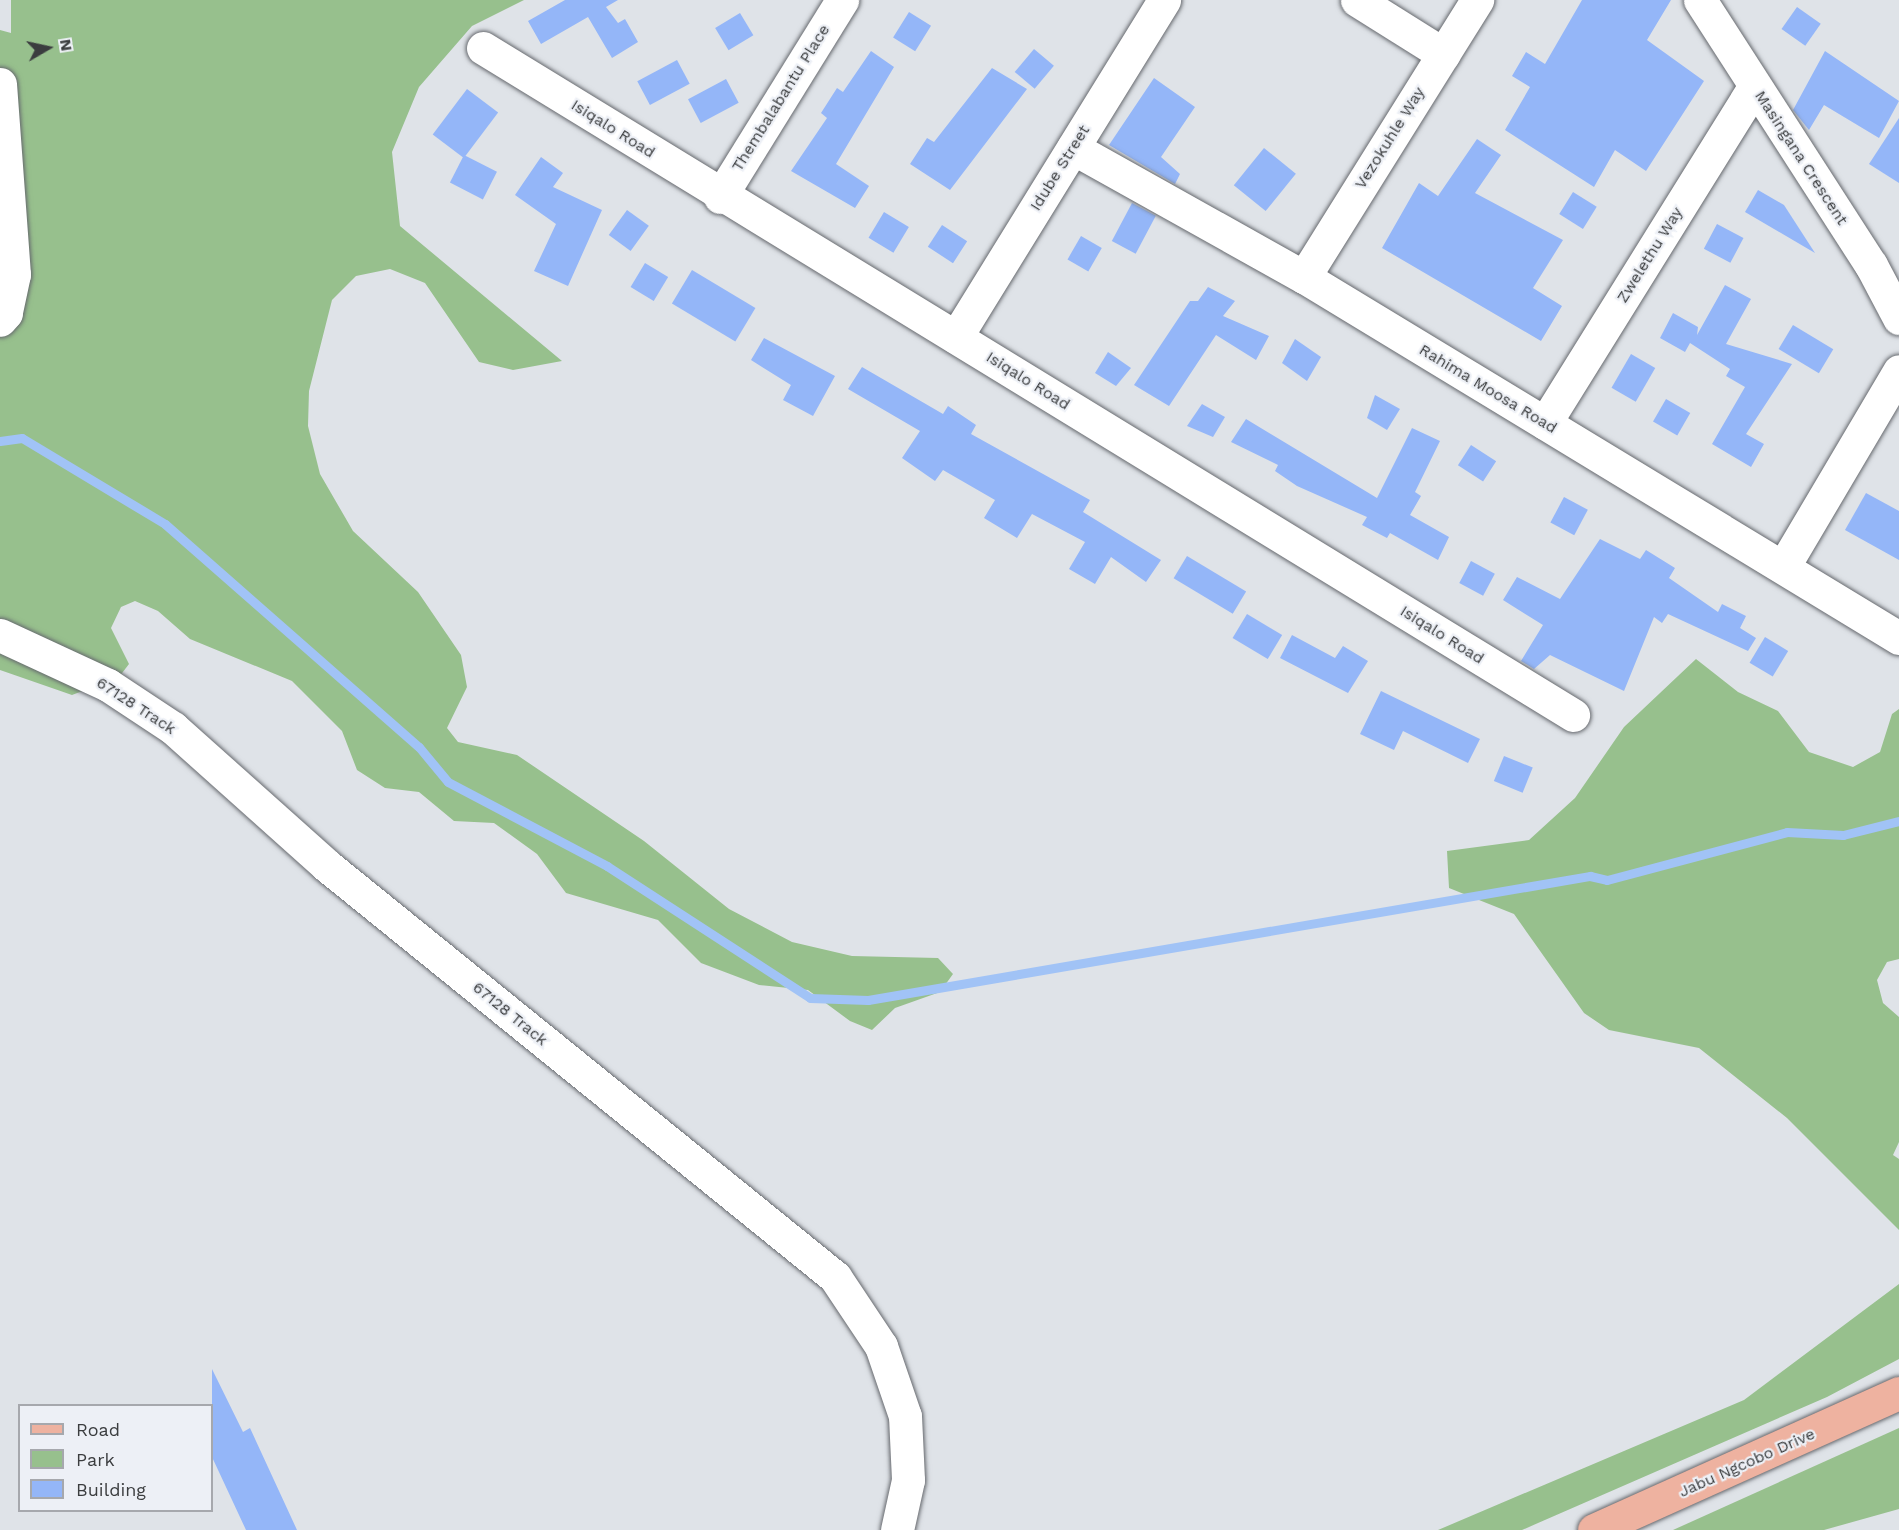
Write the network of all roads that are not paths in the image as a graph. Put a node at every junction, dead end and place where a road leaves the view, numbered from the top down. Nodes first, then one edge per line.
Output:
1 (842, 0) edge
2 (1164, 0) edge
3 (1356, 0) edge
4 (1478, 0) edge
5 (1700, 0) edge
6 (483, 48) dead end
7 (1443, 54) junction
8 (0, 84) edge
9 (1754, 87) junction
10 (1073, 148) junction
11 (720, 197) junction
12 (1304, 277) junction
13 (1899, 318) edge
14 (0, 320) edge
15 (956, 337) junction
16 (1899, 371) edge
17 (1545, 423) junction
18 (1785, 564) junction
19 (0, 635) edge
20 (1899, 638) edge
21 (1573, 715) dead end
22 (1899, 1393) edge
23 (897, 1530) edge
24 (1594, 1530) edge

1 - 11 street, Thembalabantu Place
2 - 10 street, Idube Street
3 - 7 street
4 - 7 street, Vezokuhle Way
5 - 9 street, Masingana Crescent
6 - 11 street, Isiqalo Road
7 - 12 street, Vezokuhle Way
8 - 14 street
9 - 13 street, Masingana Crescent
9 - 17 street, Zwelethu Way
10 - 12 street, Rahima Moosa Road
10 - 15 street, Idube Street
11 - 15 street, Isiqalo Road
12 - 17 street, Rahima Moosa Road
15 - 21 street, Isiqalo Road
16 - 18 street
17 - 18 street, Rahima Moosa Road
18 - 20 street, Rahima Moosa Road
19 - 23 street, 67128 Track
22 - 24 main road, Jabu Ngcobo Drive

